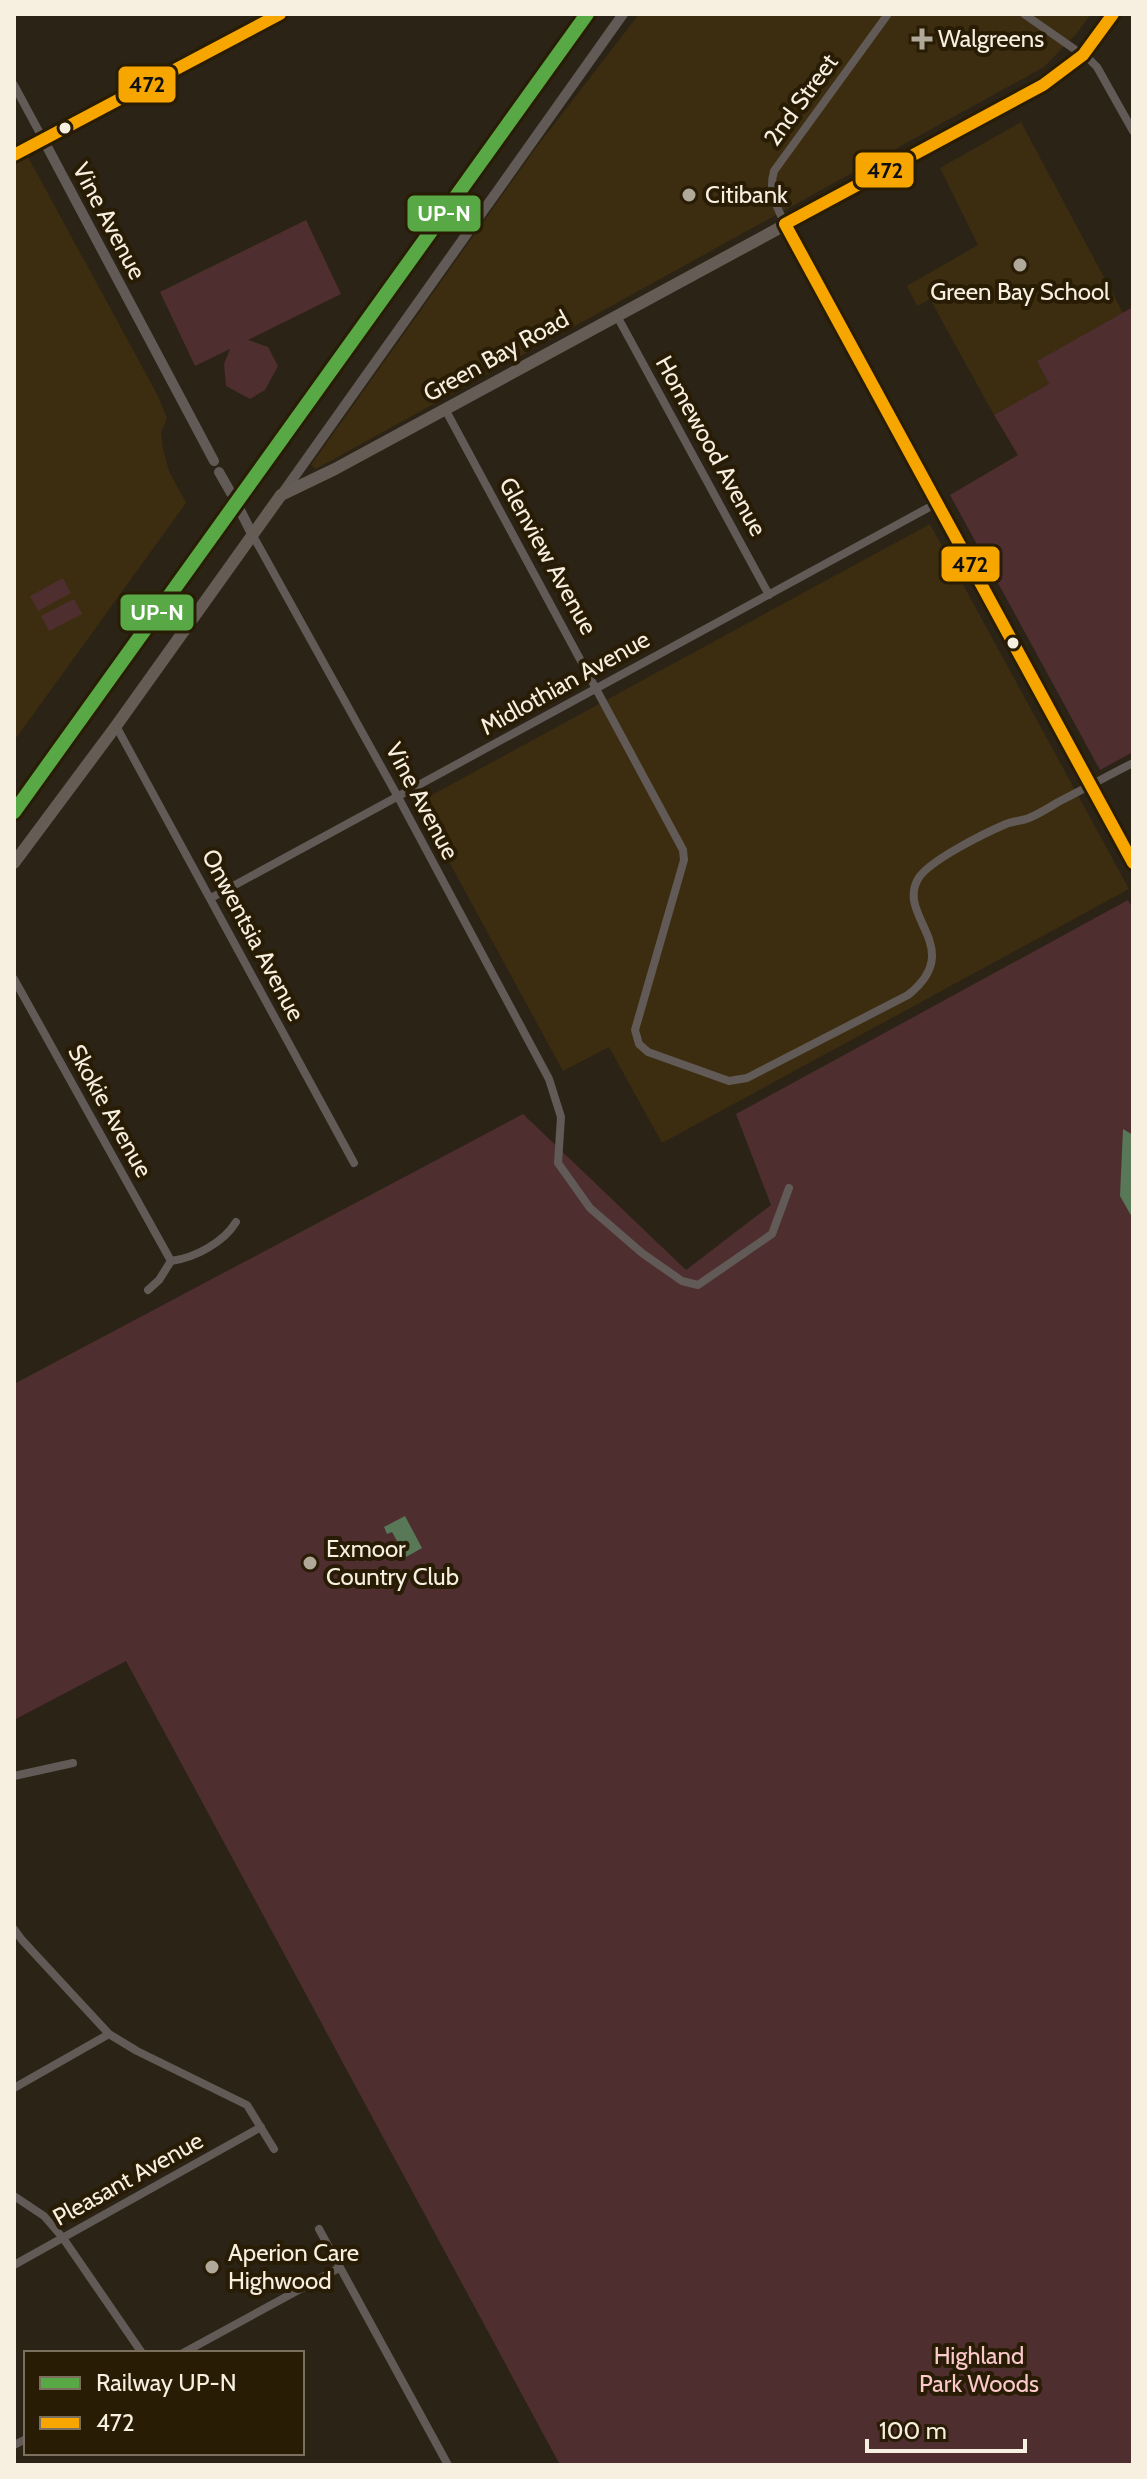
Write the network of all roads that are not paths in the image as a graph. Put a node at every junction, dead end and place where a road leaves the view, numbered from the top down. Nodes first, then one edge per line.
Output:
1 (280, 14) edge
2 (623, 14) edge
3 (888, 14) edge
4 (1024, 14) edge
5 (1113, 14) edge
6 (1083, 55) junction
7 (14, 85) edge
8 (1133, 131) edge
9 (43, 139) junction
10 (14, 155) edge
11 (785, 224) junction
12 (617, 316) junction
13 (445, 409) junction
14 (214, 461) dead end
15 (219, 472) dead end
16 (231, 493) dead end
17 (281, 495) junction
18 (937, 503) junction
19 (239, 508) dead end
20 (252, 534) junction
21 (769, 595) junction
22 (596, 688) junction
23 (116, 726) junction
24 (1133, 763) edge
25 (1091, 785) junction
26 (398, 797) junction
27 (14, 863) edge
28 (1133, 863) edge
29 (211, 898) junction
30 (14, 979) edge
31 (354, 1163) dead end
32 (789, 1188) dead end
33 (236, 1222) dead end
34 (171, 1261) junction
35 (148, 1290) dead end
36 (73, 1763) dead end
37 (14, 1776) edge
38 (14, 1929) edge
39 (109, 2034) junction
40 (14, 2088) edge
41 (261, 2127) junction
42 (274, 2149) dead end
43 (14, 2196) edge
44 (319, 2229) dead end
45 (63, 2238) junction
46 (14, 2265) edge
47 (339, 2268) junction
48 (141, 2351) edge
49 (187, 2351) edge
50 (448, 2465) edge

1 - 9 street
2 - 17 street
3 - 11 street, 2nd Street
4 - 6 street
5 - 6 main road, Green Bay Road
6 - 8 street
6 - 11 main road, Green Bay Road
7 - 9 street, Vine Avenue
9 - 10 street
9 - 14 street, Vine Avenue
11 - 12 main road, Green Bay Road
11 - 18 street
12 - 13 main road, Green Bay Road
12 - 21 street, Homewood Avenue
13 - 17 main road, Green Bay Road
13 - 22 street, Glenview Avenue
15 - 16 street
17 - 20 main road, Green Bay Road
18 - 21 street, Midlothian Avenue
18 - 25 street
19 - 20 street, Vine Avenue
20 - 23 main road, Green Bay Road
20 - 26 street, Vine Avenue
21 - 22 street, Midlothian Avenue
22 - 25 street, Glenview Avenue
22 - 26 street, Midlothian Avenue
23 - 27 main road, Green Bay Road
23 - 29 street, Onwentsia Avenue
24 - 25 street
25 - 28 street
26 - 29 street, Midlothian Avenue
26 - 32 street, Vine Avenue
29 - 31 street, Onwentsia Avenue
30 - 34 street, Skokie Avenue
33 - 34 street
34 - 35 street
36 - 37 street
38 - 39 street
39 - 40 street
39 - 41 street
41 - 42 street
41 - 45 street, Pleasant Avenue
43 - 45 street
44 - 47 street
45 - 46 street, Pleasant Avenue
45 - 48 street
47 - 49 street
47 - 50 street

